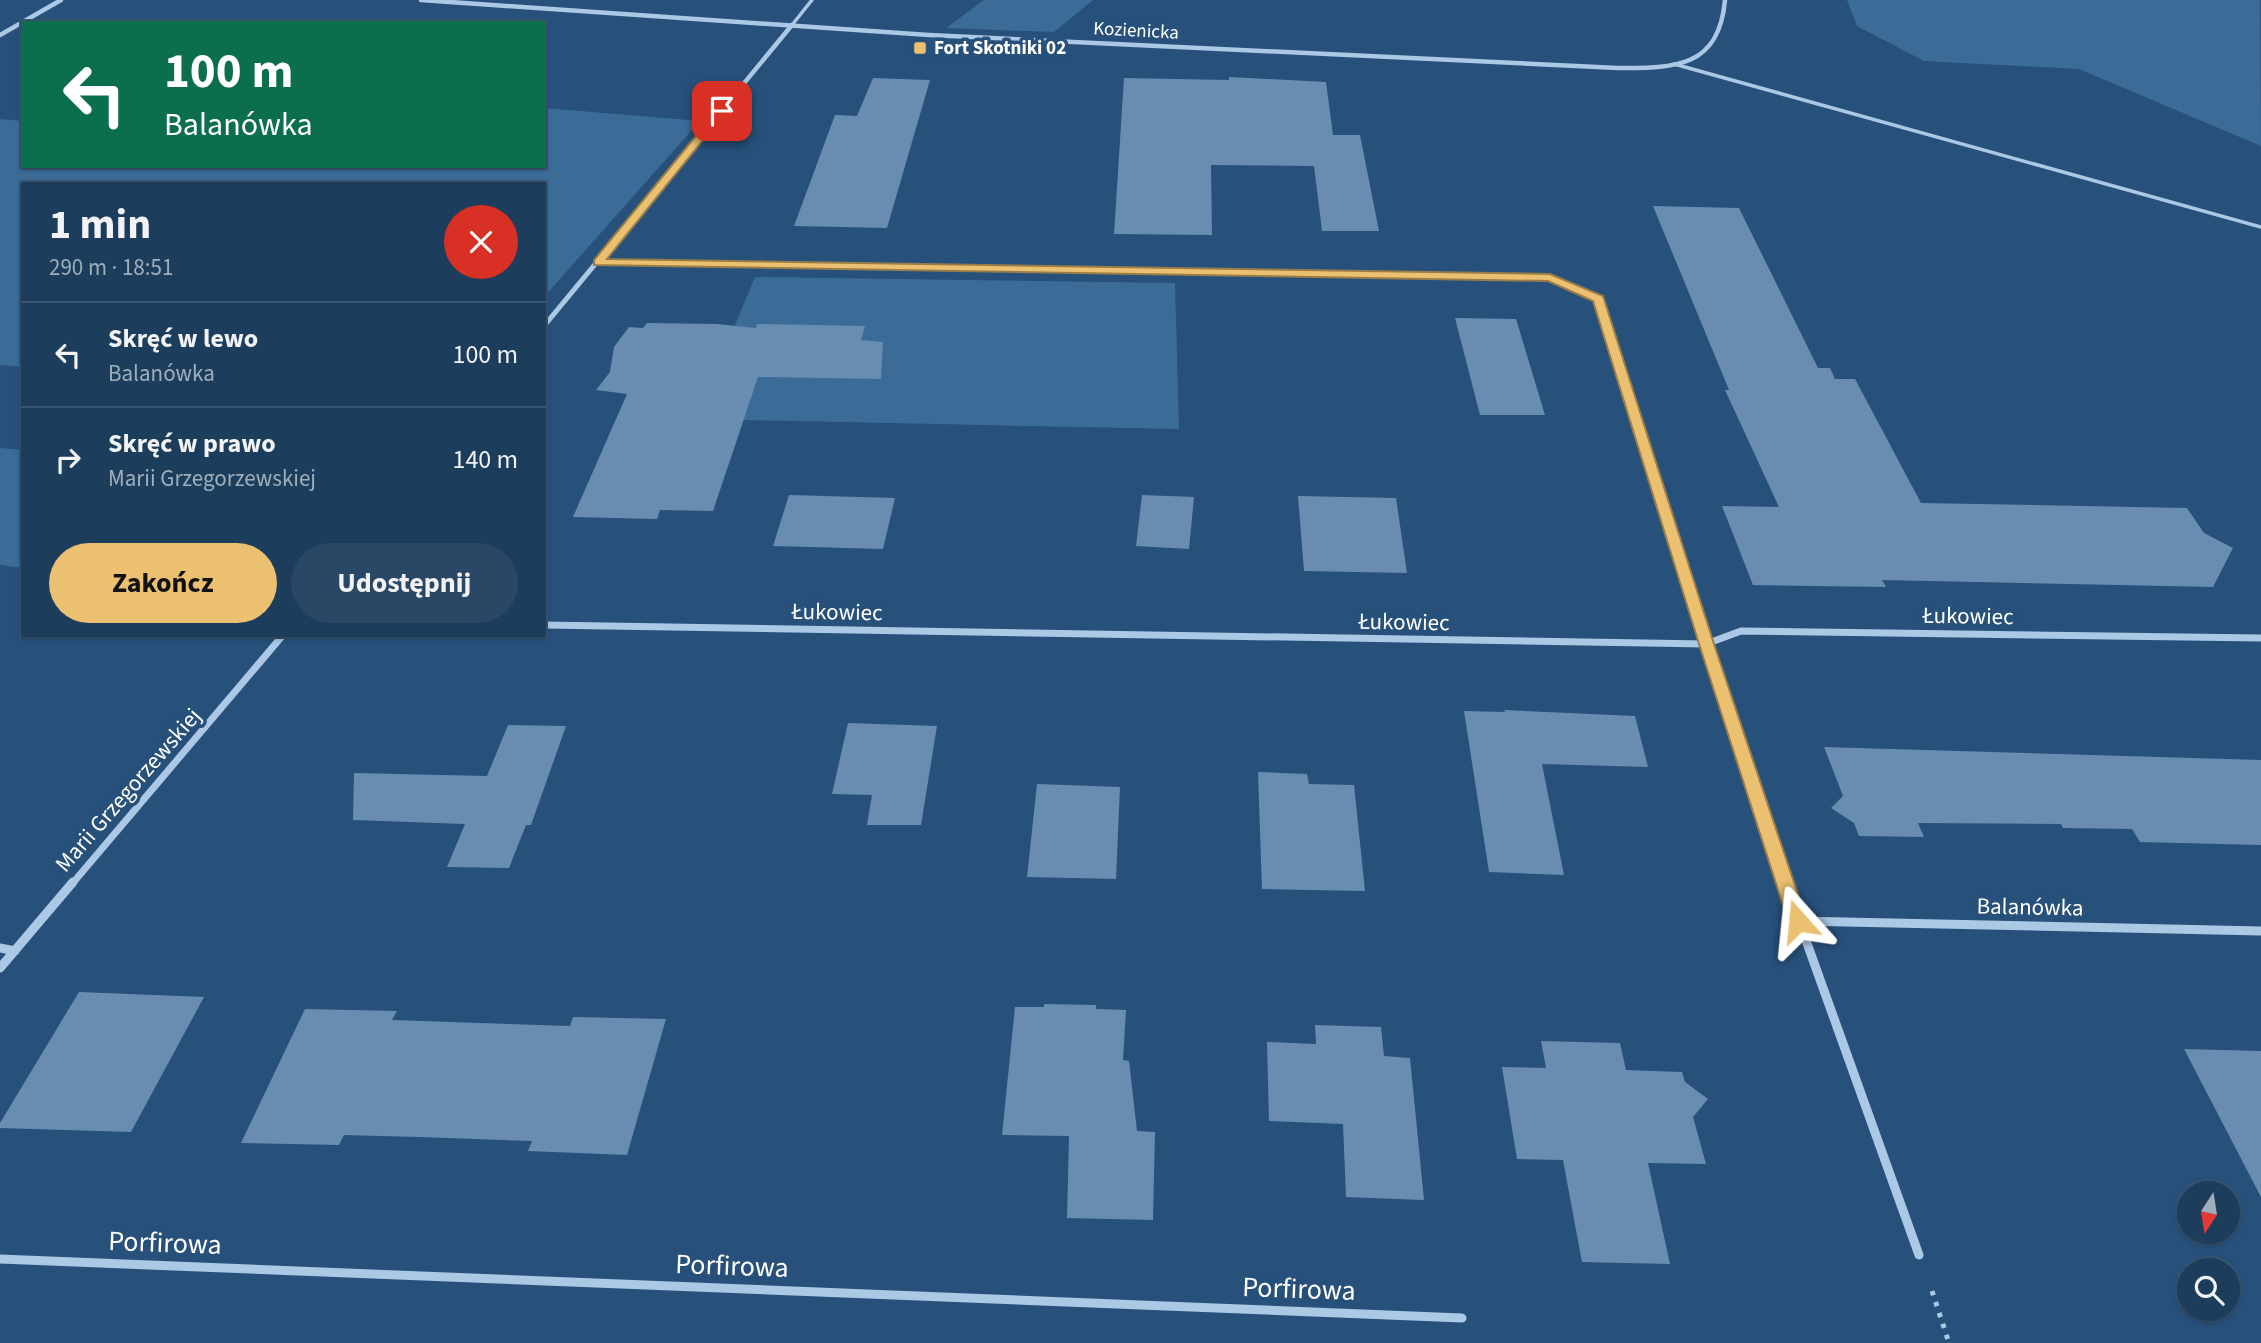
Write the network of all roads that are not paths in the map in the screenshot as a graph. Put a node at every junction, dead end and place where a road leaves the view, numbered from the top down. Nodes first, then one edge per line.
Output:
1 (61, 0) edge
2 (421, 0) edge
3 (812, 0) edge
4 (1725, 0) edge
5 (24, 21) edge
6 (21, 23) edge
7 (792, 24) junction
8 (0, 35) edge
9 (1674, 64) junction
10 (2261, 227) edge
11 (598, 263) junction
12 (546, 324) edge
13 (546, 625) edge
14 (281, 637) edge
15 (2261, 638) edge
16 (1706, 644) junction
17 (1798, 921) junction
18 (2261, 931) edge
19 (0, 948) edge
20 (15, 951) junction
21 (0, 968) edge
22 (1919, 1255) road end
23 (0, 1259) edge
24 (1462, 1318) dead end

1 - 5 street
2 - 7 street, Kozienicka
3 - 7 lane
4 - 9 street, Kozienicka
6 - 8 street
7 - 9 street, Kozienicka
7 - 11 street
9 - 10 lane
11 - 12 street
11 - 16 street
13 - 16 street, Łukowiec
14 - 20 street, Marii Grzegorzewskiej
15 - 16 street, Łukowiec
16 - 17 street
17 - 18 street, Balanówka
17 - 22 street
19 - 20 street
20 - 21 street, Marii Grzegorzewskiej
23 - 24 street, Porfirowa

